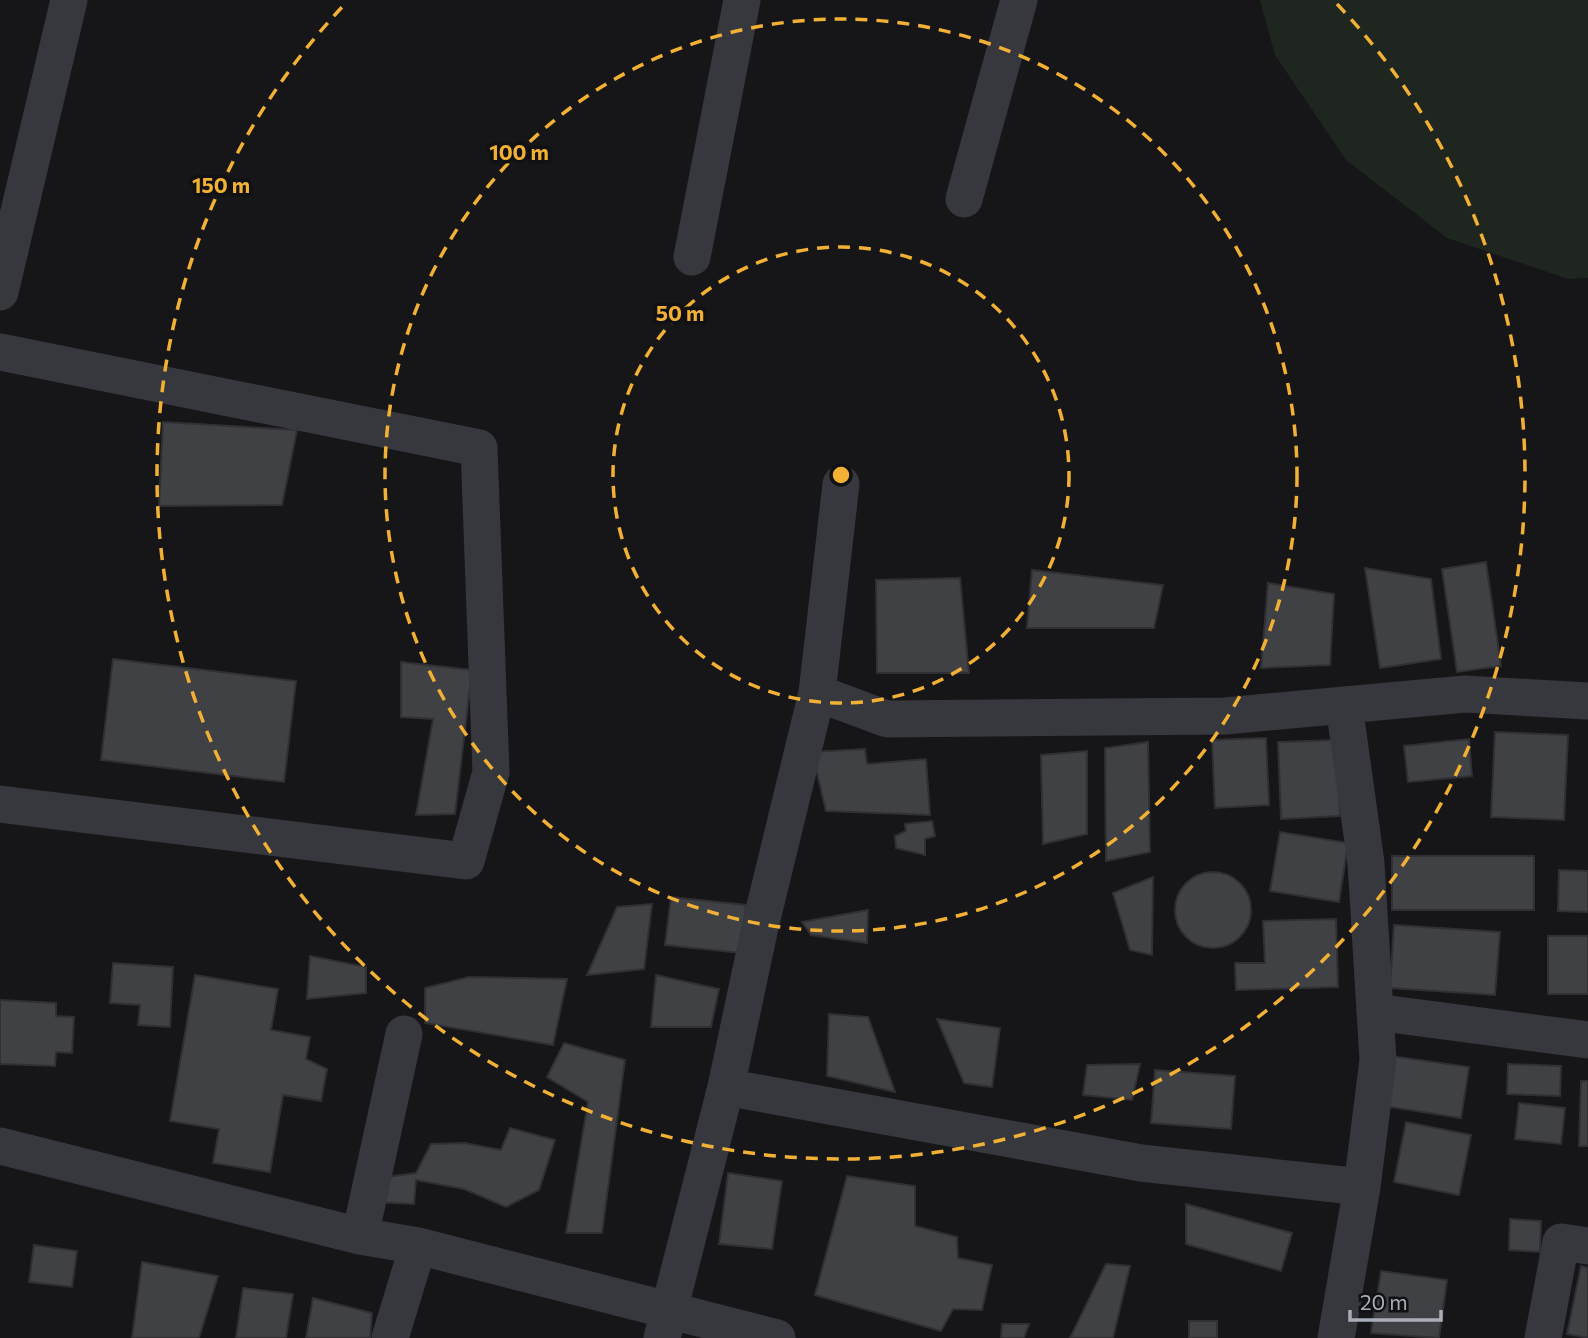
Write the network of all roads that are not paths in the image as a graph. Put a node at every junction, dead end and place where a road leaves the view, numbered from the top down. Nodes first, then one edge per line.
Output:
1 (69, 0) edge
2 (742, 0) edge
3 (1019, 0) edge
4 (964, 199) dead end
5 (692, 257) dead end
6 (0, 292) edge
7 (0, 352) edge
8 (841, 484) dead end
9 (817, 693) junction
10 (1588, 701) edge
11 (1344, 705) junction
12 (0, 804) edge
13 (1375, 1012) junction
14 (404, 1034) dead end
15 (1588, 1040) edge
16 (726, 1087) junction
17 (0, 1146) edge
18 (1362, 1187) junction
19 (360, 1236) junction
20 (418, 1246) junction
21 (1588, 1246) edge
22 (666, 1324) edge
23 (390, 1338) edge
24 (777, 1338) edge
25 (1336, 1338) edge
26 (1543, 1338) edge

1 - 6 street
2 - 5 street
3 - 4 street
7 - 12 street
8 - 9 street
9 - 11 street
9 - 16 street
10 - 11 street
11 - 13 street
13 - 15 street
13 - 18 street
14 - 19 street
16 - 18 street
16 - 22 street
17 - 19 street
18 - 25 street
19 - 20 street
20 - 22 street
20 - 23 street
21 - 26 street
22 - 24 street

